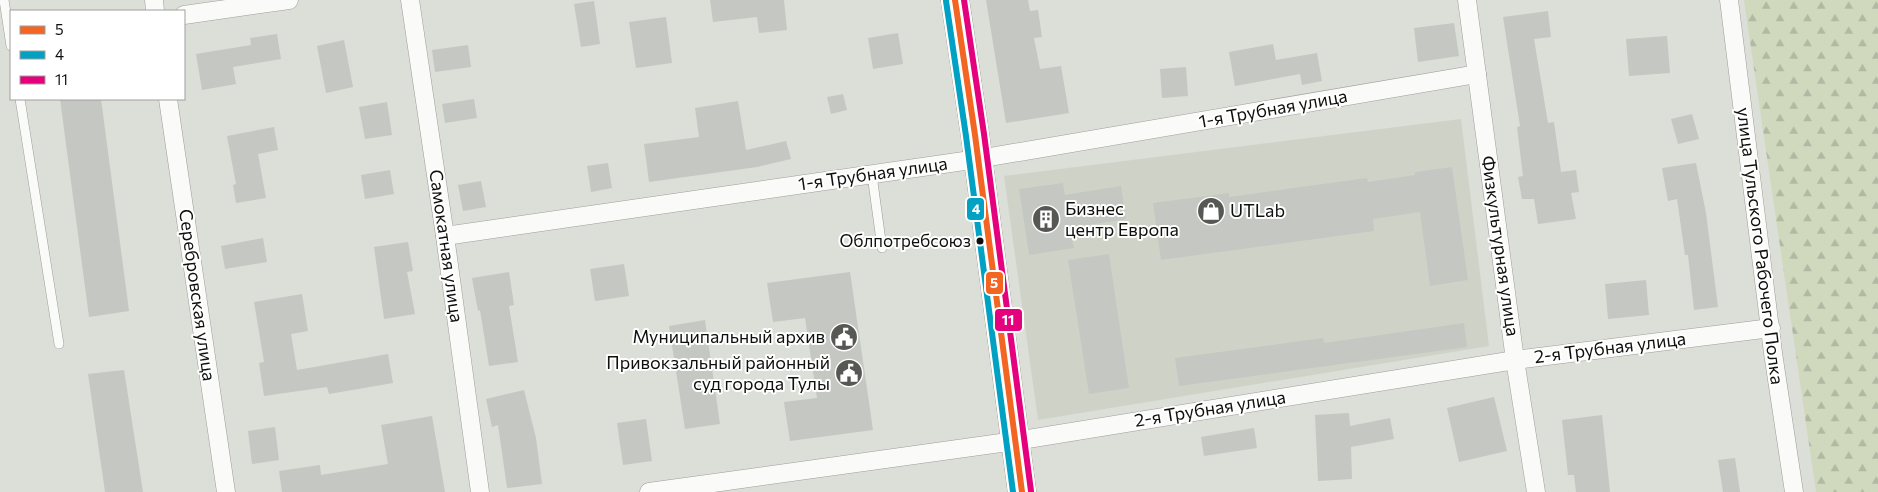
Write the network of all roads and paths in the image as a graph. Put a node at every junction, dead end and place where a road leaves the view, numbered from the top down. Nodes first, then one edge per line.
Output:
1 (4, 0) edge
2 (289, 0) edge
3 (410, 0) edge
4 (955, 0) edge
5 (1467, 0) edge
6 (1729, 0) edge
7 (185, 15) edge
8 (10, 39) edge
9 (1477, 74) junction
10 (20, 100) edge
11 (168, 100) edge
12 (978, 159) junction
13 (872, 175) junction
14 (445, 236) junction
15 (882, 248) dead end
16 (1770, 328) junction
17 (59, 344) dead end
18 (1515, 360) junction
19 (1015, 441) junction
20 (226, 492) edge
21 (480, 492) edge
22 (649, 492) edge
23 (1022, 492) edge
24 (1536, 492) edge
25 (1794, 492) edge

1 - 8 lane
2 - 7 street
3 - 14 street, Самокатная улица
4 - 12 main road
5 - 9 street, Физкультурная улица
6 - 16 street, улица Тульского Рабочего Полка
9 - 12 street, 1-я Трубная улица
9 - 18 street, Физкультурная улица
10 - 17 lane
11 - 20 street, Серебровская улица
12 - 13 street, 1-я Трубная улица
12 - 19 main road
13 - 14 street, 1-я Трубная улица
13 - 15 lane
14 - 21 street, Самокатная улица
16 - 18 street, 2-я Трубная улица
16 - 25 street, улица Тульского Рабочего Полка
18 - 19 street, 2-я Трубная улица
18 - 24 street, Физкультурная улица
19 - 22 street, 2-я Трубная улица
19 - 23 main road

